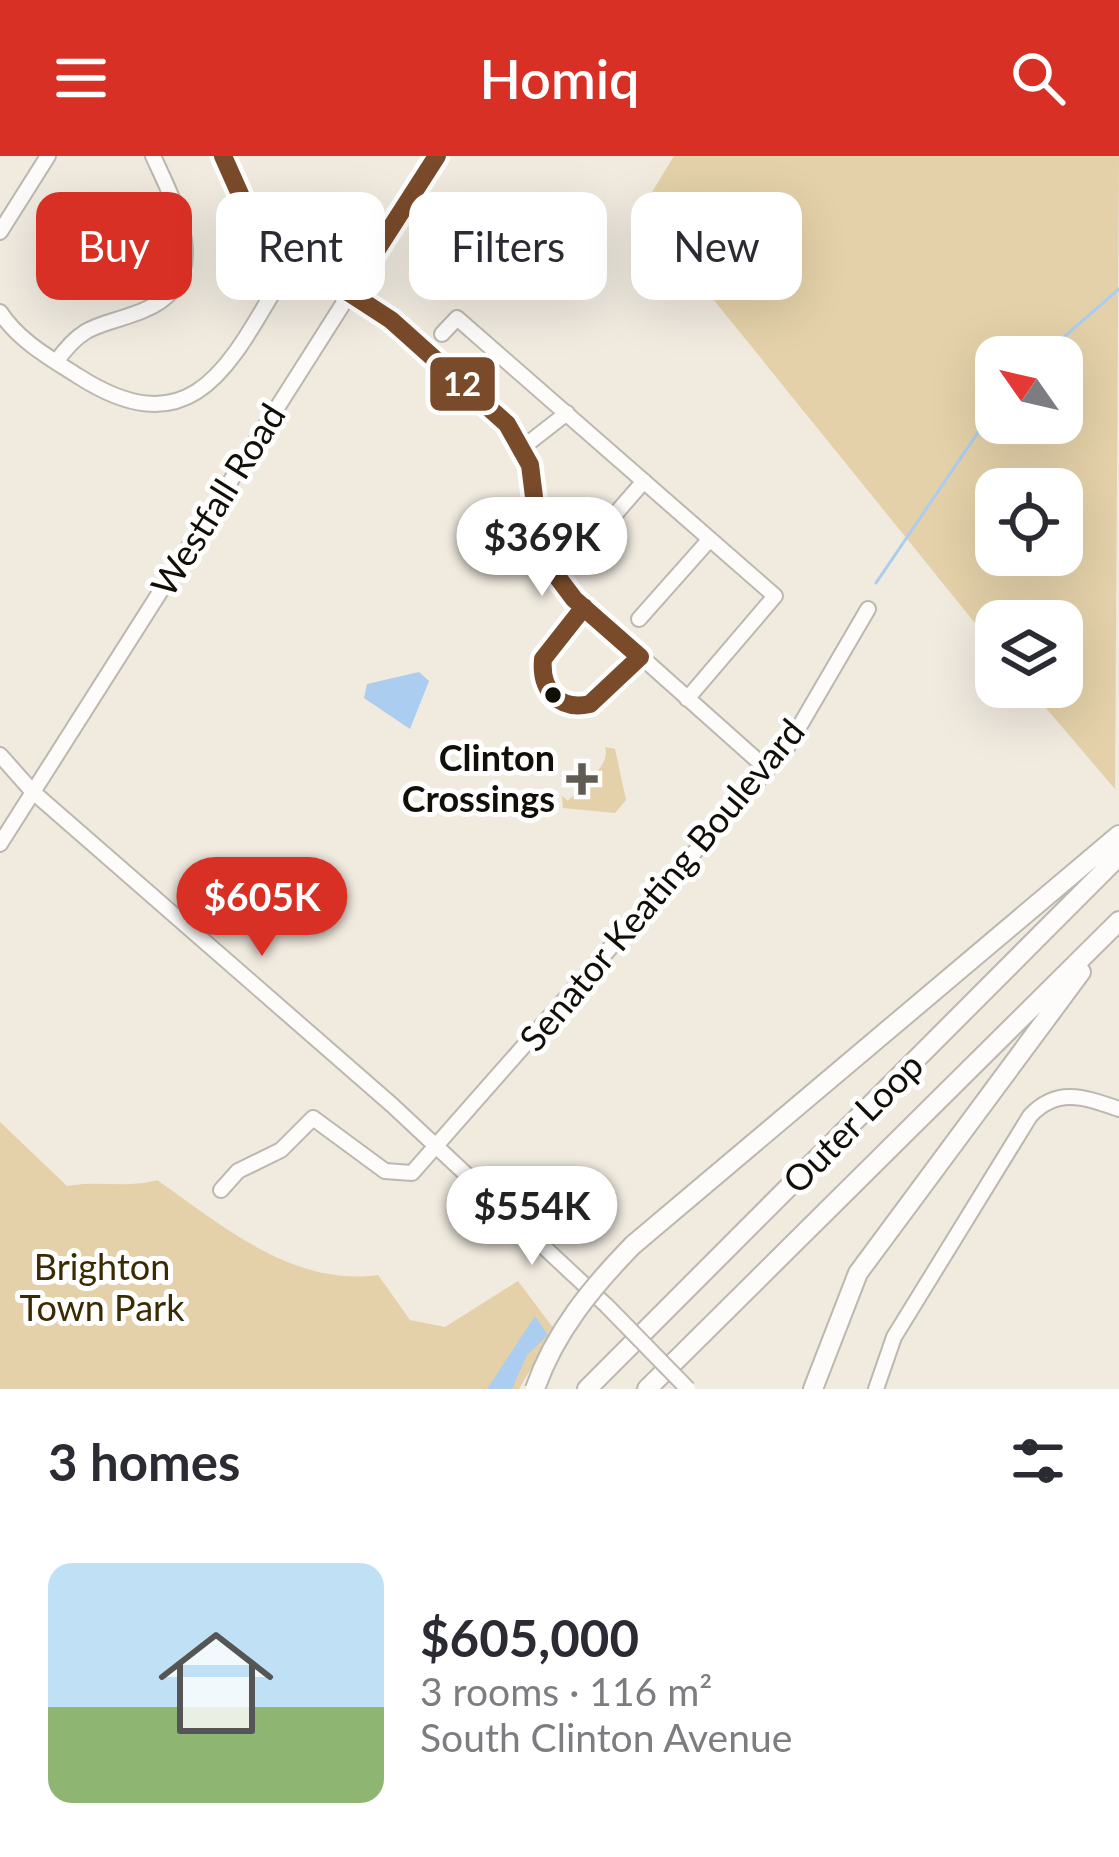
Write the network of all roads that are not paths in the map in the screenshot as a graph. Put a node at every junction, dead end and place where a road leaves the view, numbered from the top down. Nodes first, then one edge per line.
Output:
1 (47, 156) edge
2 (153, 156) edge
3 (223, 156) edge
4 (437, 156) edge
5 (239, 192) edge
6 (0, 232) edge
7 (385, 237) edge
8 (267, 300) edge
9 (345, 300) edge
10 (360, 300) edge
11 (0, 312) edge
12 (442, 334) dead end
13 (56, 362) junction
14 (567, 413) junction
15 (522, 448) junction
16 (644, 481) junction
17 (710, 539) junction
18 (578, 557) dead end
19 (868, 609) dead end
20 (639, 619) dead end
21 (688, 699) junction
22 (0, 754) edge
23 (767, 769) junction
24 (32, 791) junction
25 (1119, 835) edge
26 (0, 844) edge
27 (1119, 856) edge
28 (1118, 922) edge
29 (1119, 1108) edge
30 (437, 1146) junction
31 (220, 1190) dead end
32 (535, 1389) edge
33 (587, 1389) edge
34 (647, 1389) edge
35 (688, 1389) edge
36 (813, 1389) edge
37 (876, 1389) edge

1 - 6 street
2 - 13 street
3 - 5 street
4 - 7 street, Westfall Road
8 - 13 street
9 - 24 street, Westfall Road
10 - 15 street
11 - 13 street
12 - 14 street
14 - 15 street
14 - 16 street
15 - 21 street
16 - 17 street
16 - 18 street
17 - 20 street
17 - 21 street
19 - 23 street, Senator Keating Boulevard
21 - 23 street
22 - 24 street
23 - 30 street, Senator Keating Boulevard
24 - 26 street, Westfall Road
24 - 30 street
25 - 32 highway, bridge
27 - 33 highway, Outer Loop
28 - 34 highway, Outer Loop
28 - 36 highway
29 - 37 street
30 - 31 street
30 - 35 street, bridge

